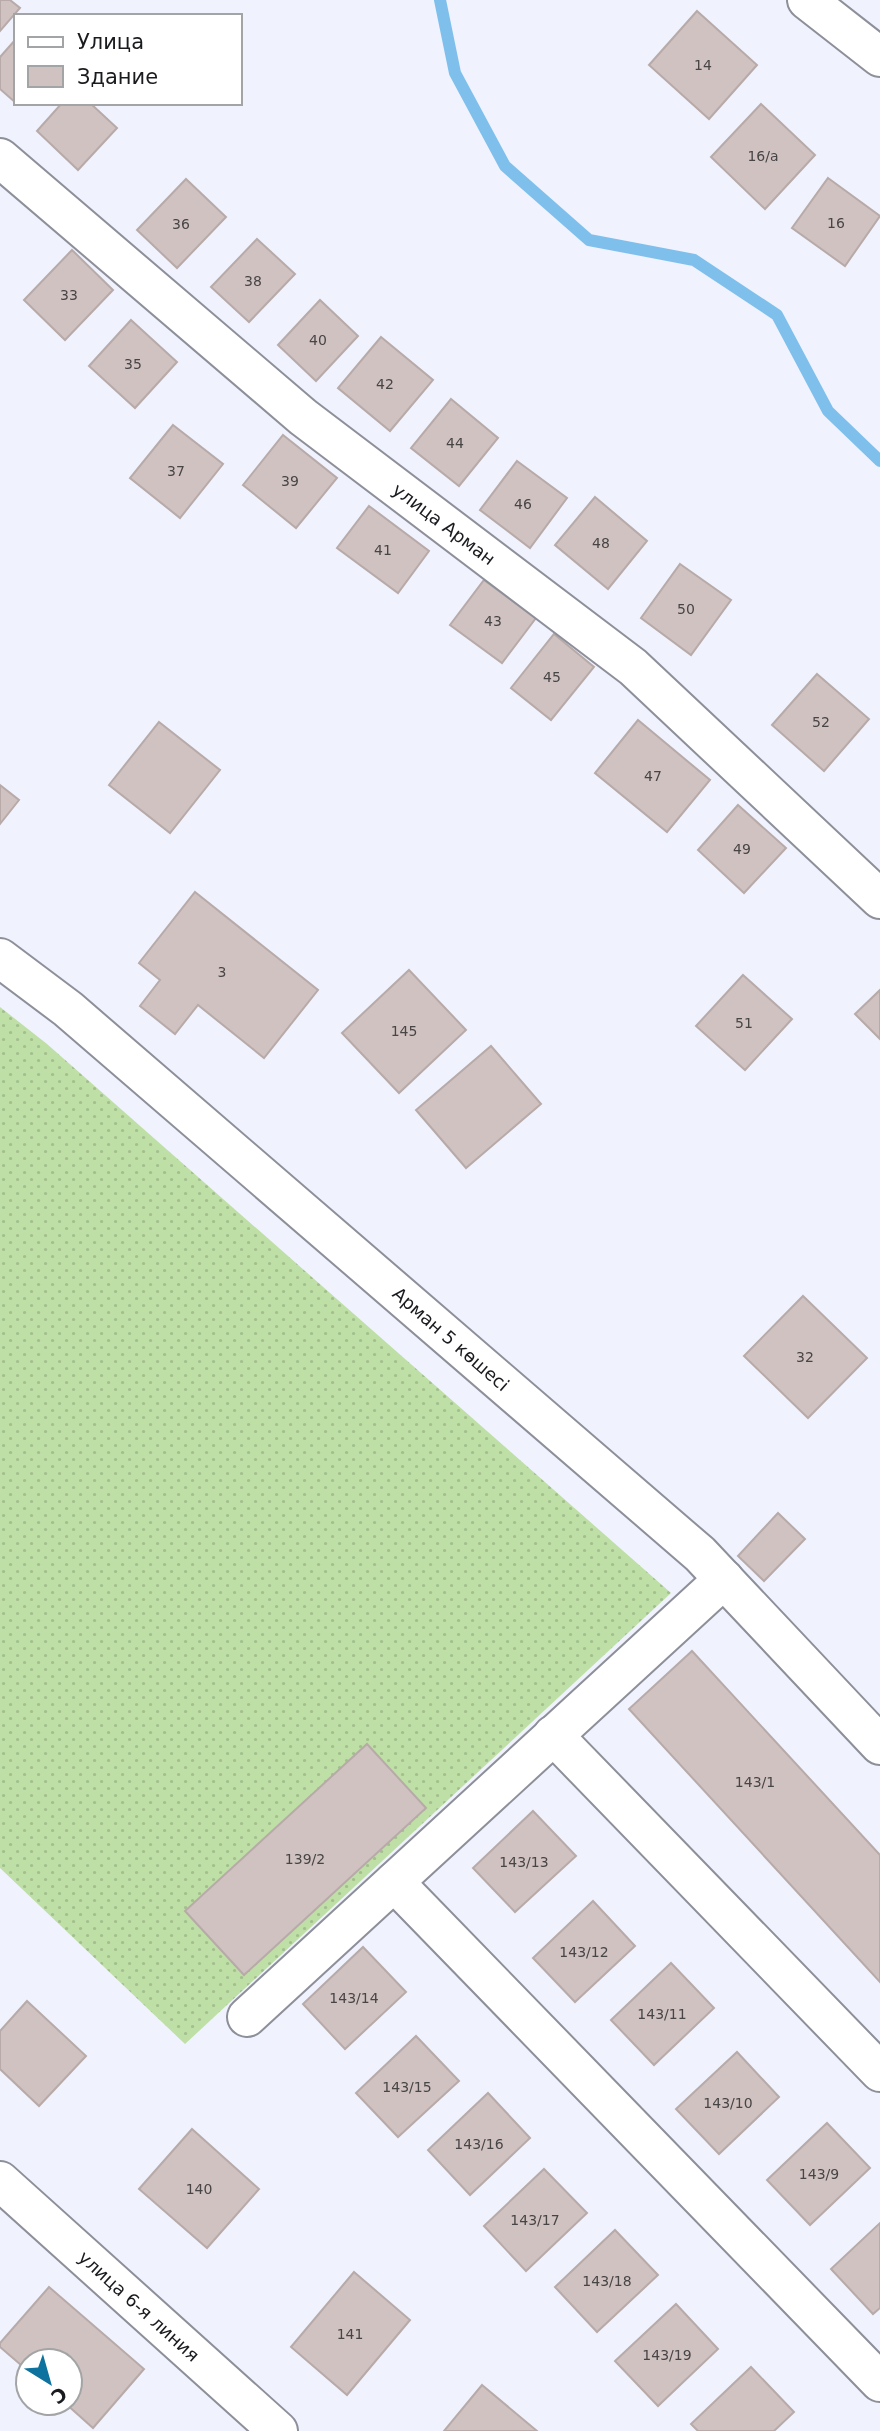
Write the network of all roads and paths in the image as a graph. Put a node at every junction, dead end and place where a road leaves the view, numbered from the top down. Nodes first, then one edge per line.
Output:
1 (807, 0) edge
2 (880, 57) edge
3 (0, 158) edge
4 (880, 899) edge
5 (0, 958) edge
6 (724, 1579) junction
7 (553, 1735) junction
8 (880, 1745) edge
9 (394, 1882) junction
10 (247, 2017) dead end
11 (880, 2072) edge
12 (0, 2181) edge
13 (880, 2382) edge
14 (278, 2431) edge

1 - 2 street
3 - 4 street, улица Арман
5 - 6 street, Арман 5 көшесі
6 - 7 street
6 - 8 street, Арман 5 көшесі
7 - 9 street
7 - 11 street
9 - 10 street
9 - 13 street
12 - 14 street, улица 6-я линия

